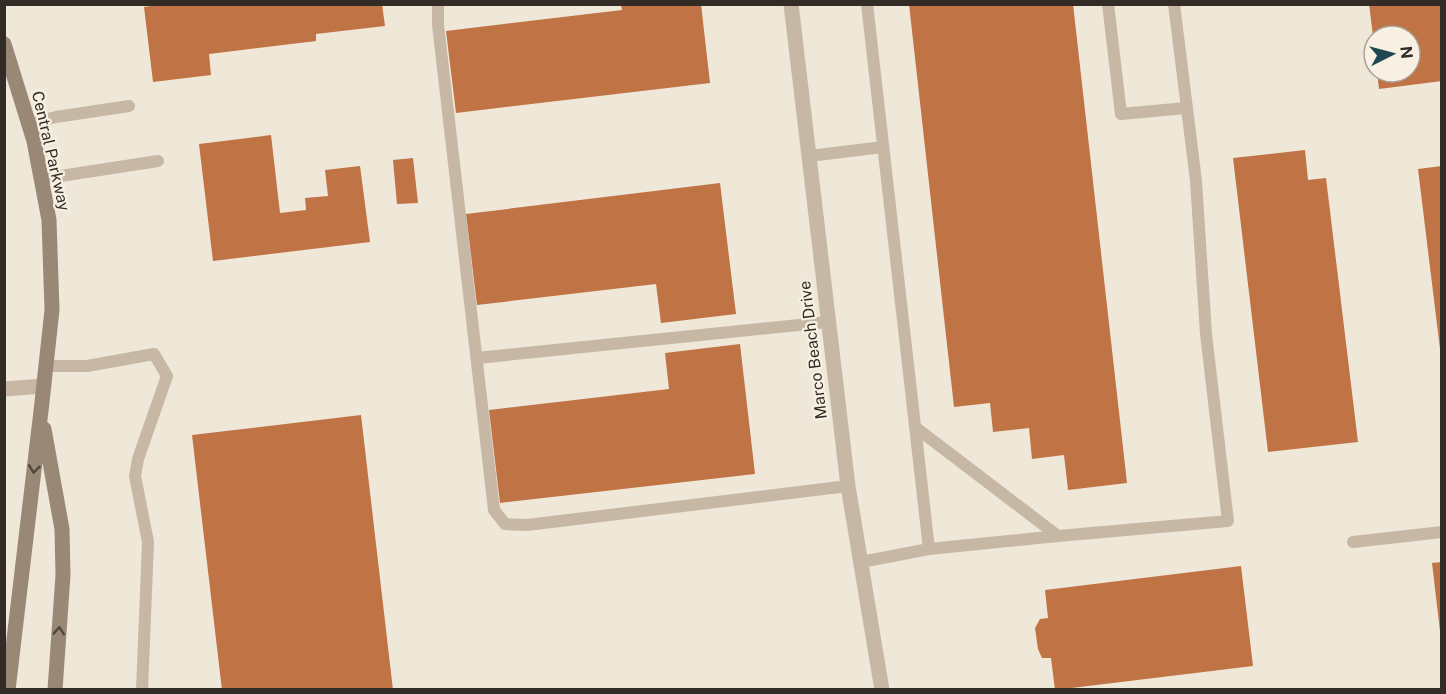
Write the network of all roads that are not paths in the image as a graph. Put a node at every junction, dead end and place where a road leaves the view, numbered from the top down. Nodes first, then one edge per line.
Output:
1 (438, 4) edge
2 (791, 4) edge
3 (867, 4) edge
4 (1108, 4) edge
5 (1174, 4) edge
6 (4, 44) edge
7 (129, 106) dead end
8 (1186, 108) junction
9 (29, 124) junction
10 (883, 147) junction
11 (808, 156) junction
12 (158, 161) dead end
13 (41, 179) junction
14 (828, 322) junction
15 (477, 358) junction
16 (46, 366) junction
17 (44, 386) junction
18 (4, 389) edge
19 (41, 411) junction
20 (915, 427) junction
21 (848, 486) junction
22 (1442, 532) edge
23 (1058, 536) junction
24 (1353, 542) dead end
25 (929, 549) junction
26 (861, 562) junction
27 (8, 690) edge
28 (55, 690) edge
29 (142, 690) edge
30 (882, 690) edge

1 - 15 lane
2 - 11 street, Marco Beach Drive
3 - 10 lane
4 - 8 lane
5 - 8 lane
6 - 9 street, Central Parkway
7 - 9 lane
8 - 23 lane
9 - 13 street, Central Parkway
10 - 11 lane
10 - 20 lane
11 - 14 street, Marco Beach Drive
12 - 13 lane
13 - 16 street, Central Parkway
14 - 15 lane
14 - 21 street, Marco Beach Drive
15 - 21 lane
16 - 17 street, Central Parkway
16 - 29 lane
17 - 18 street
17 - 19 street, Central Parkway
19 -> 27 street, Central Parkway
28 -> 19 street, Central Parkway
20 - 23 lane
20 - 25 lane
21 - 26 street, Marco Beach Drive
22 - 24 lane
23 - 25 lane
25 - 26 lane
26 - 30 street, Marco Beach Drive

